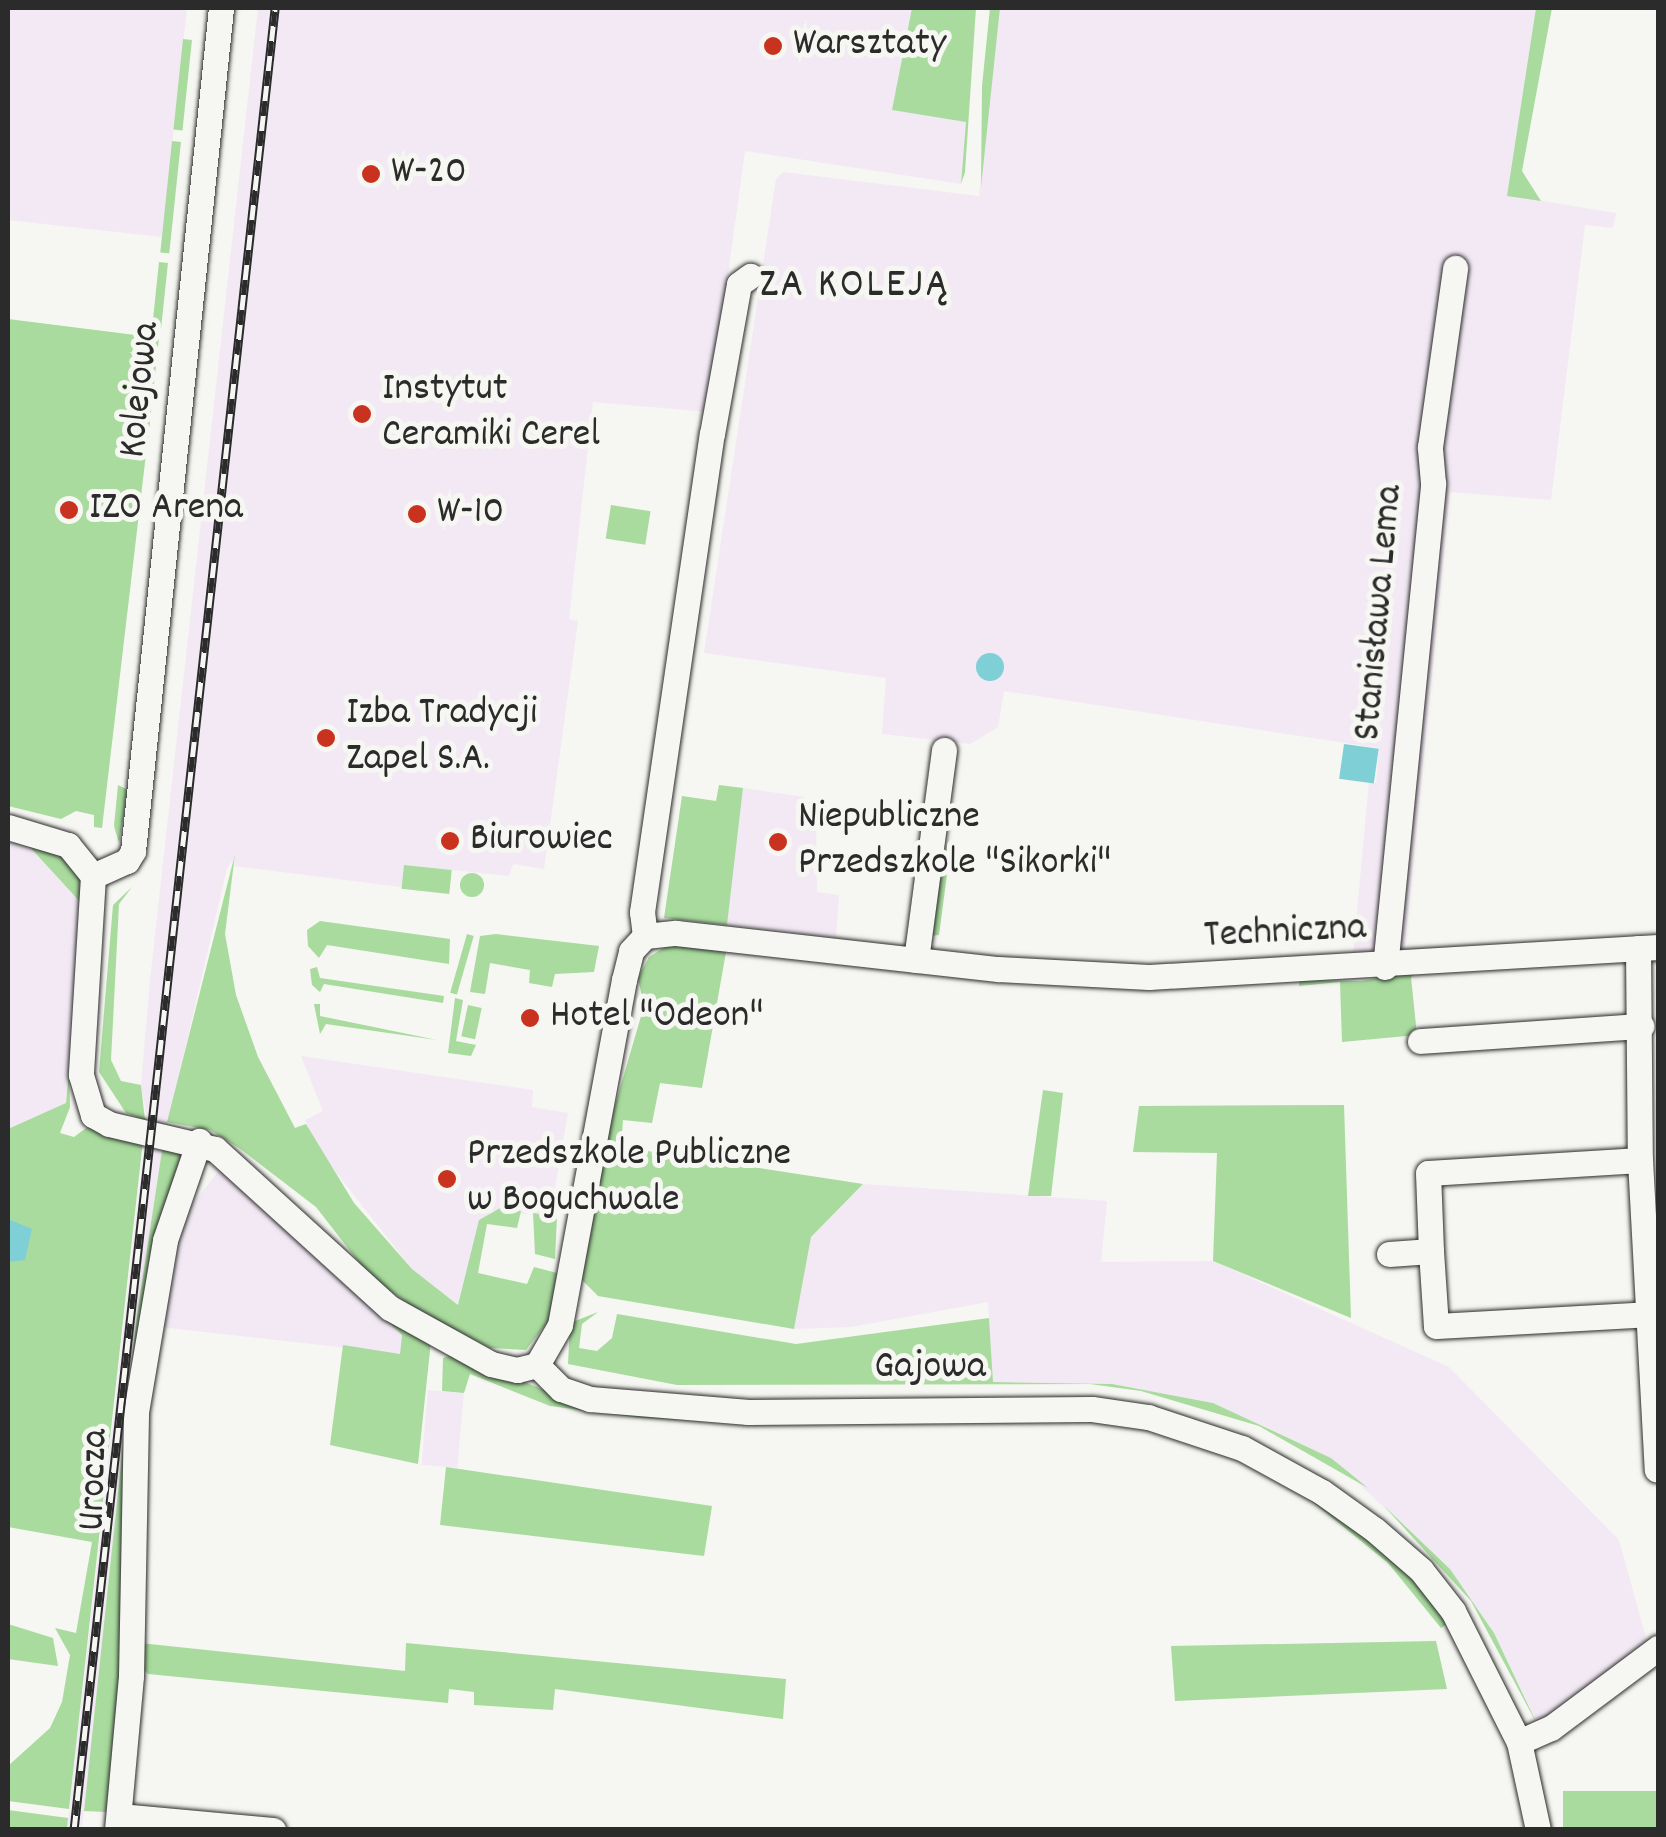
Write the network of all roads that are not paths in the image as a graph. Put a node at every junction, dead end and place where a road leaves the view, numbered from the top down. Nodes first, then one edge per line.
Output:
1 (222, 8) edge
2 (1455, 268) dead end
3 (719, 435) junction
4 (944, 750) dead end
5 (8, 827) edge
6 (92, 876) junction
7 (645, 936) junction
8 (1648, 948) edge
9 (916, 960) junction
10 (1385, 967) junction
11 (1640, 1026) junction
12 (1420, 1041) dead end
13 (199, 1141) junction
14 (1640, 1160) junction
15 (1431, 1251) junction
16 (1389, 1254) dead end
17 (1648, 1314) junction
18 (537, 1366) junction
19 (1658, 1470) edge
20 (1658, 1648) edge
21 (1518, 1742) junction
22 (119, 1823) edge
23 (273, 1830) edge
24 (1538, 1830) edge

1 - 6 street, Kolejowa
2 - 10 street, Stanisława Lema
3 - 3 street
3 - 7 street
4 - 9 street
5 - 6 street
6 - 13 street
7 - 9 street, Techniczna
7 - 18 street
8 - 10 street, Techniczna
8 - 11 street
9 - 10 street, Techniczna
11 - 12 street
11 - 14 street
13 - 18 street
13 - 22 street, Urocza
14 - 15 street
14 - 17 street
15 - 16 street
15 - 17 street
17 - 19 street
18 - 21 street, Gajowa
20 - 21 street
21 - 24 street, Gajowa
22 - 23 street

